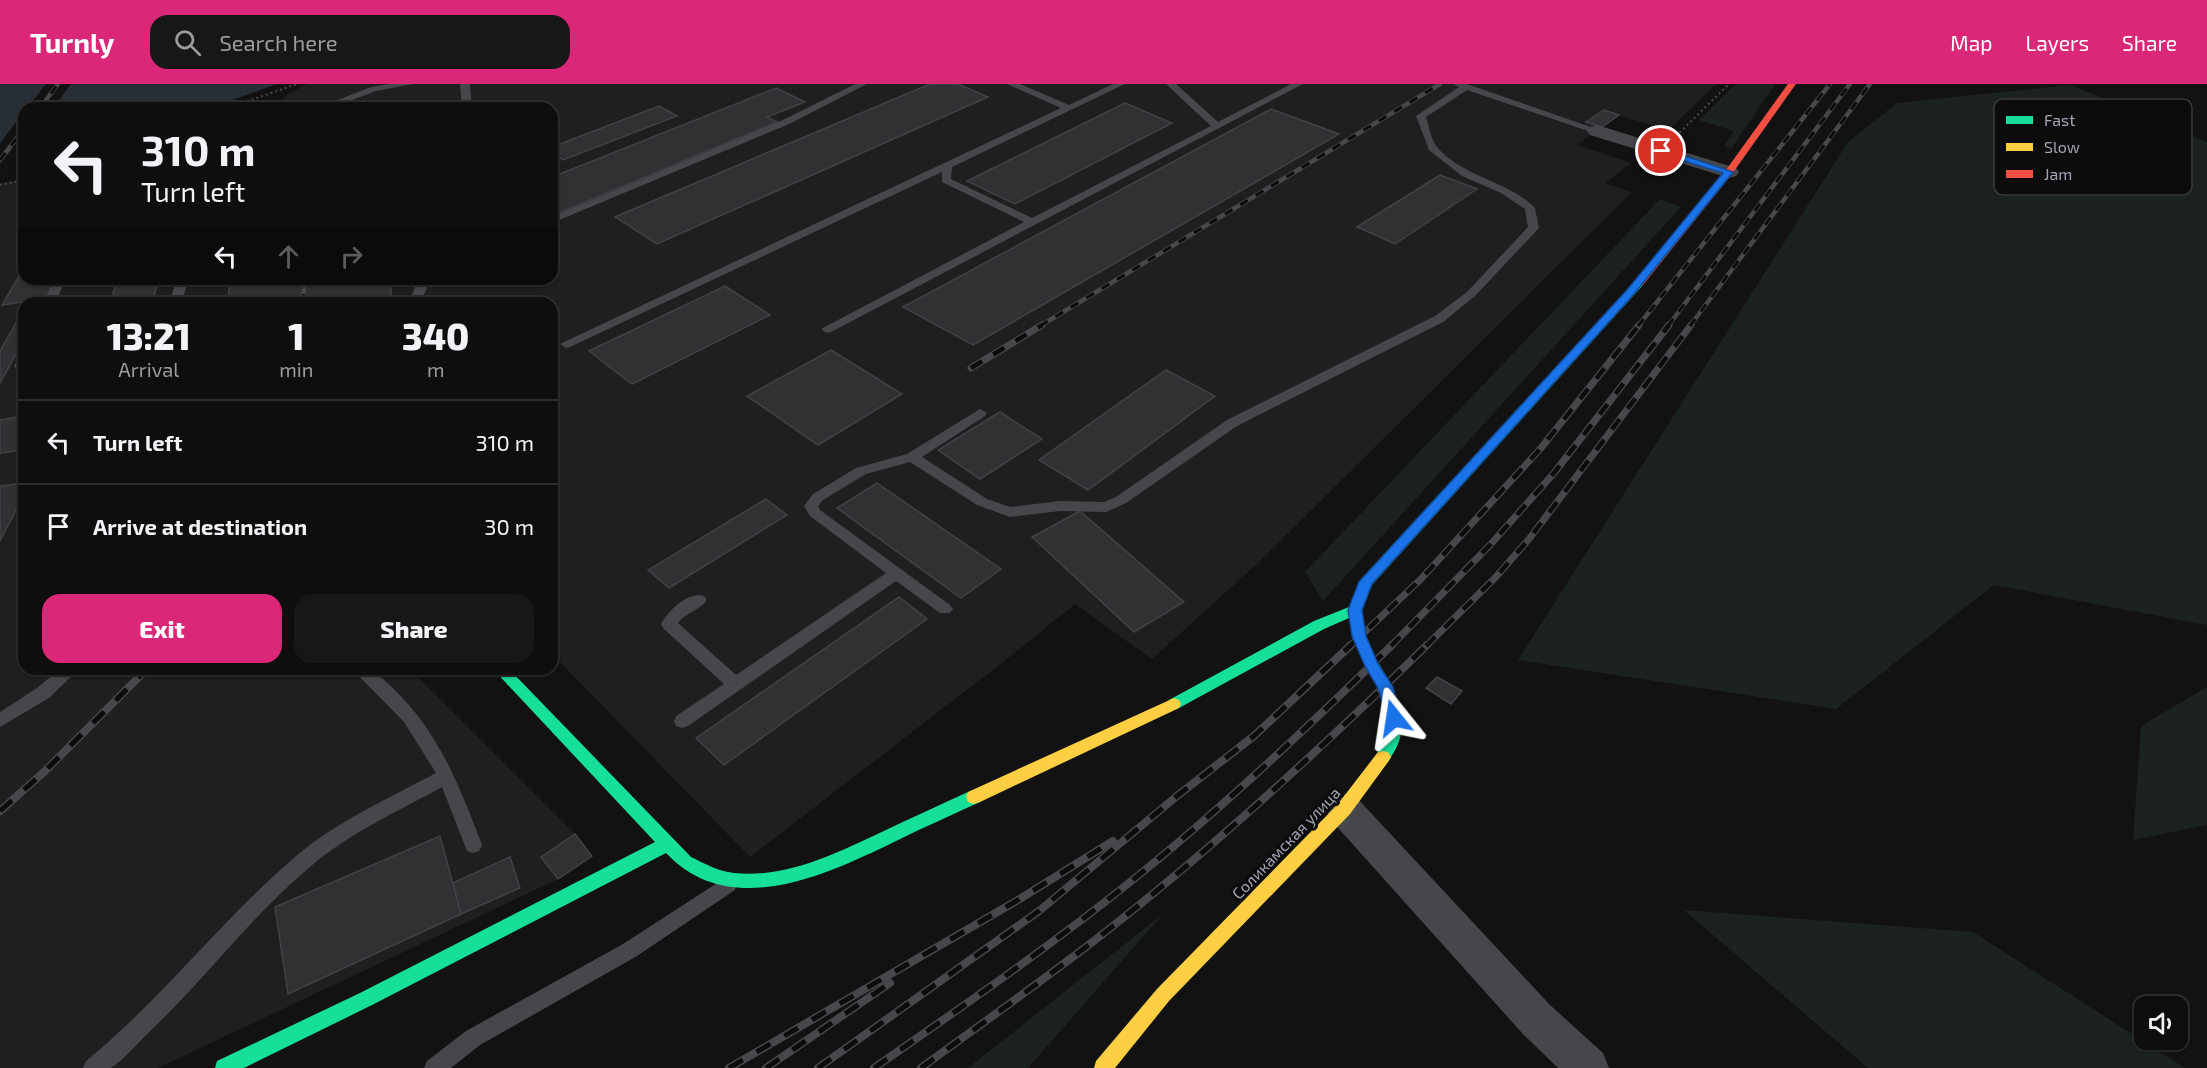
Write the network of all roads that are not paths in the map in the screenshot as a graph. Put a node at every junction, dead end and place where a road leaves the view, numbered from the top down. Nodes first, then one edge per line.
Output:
1 (408, 84) edge
2 (465, 84) edge
3 (862, 84) edge
4 (1012, 84) edge
5 (1120, 84) edge
6 (1171, 84) edge
7 (1298, 84) edge
8 (1791, 84) edge
9 (1462, 85) edge
10 (337, 102) edge
11 (467, 102) edge
12 (1069, 108) junction
13 (1217, 126) junction
14 (1597, 131) joint
15 (947, 165) junction
16 (1729, 172) junction
17 (558, 218) edge
18 (1032, 222) junction
19 (827, 329) dead end
20 (566, 344) dead end
21 (981, 413) dead end
22 (912, 457) junction
23 (896, 573) junction
24 (699, 600) dead end
25 (945, 609) dead end
26 (1355, 610) junction
27 (64, 675) edge
28 (368, 675) edge
29 (506, 675) edge
30 (735, 684) junction
31 (0, 720) edge
32 (682, 721) dead end
33 (447, 776) junction
34 (1344, 810) junction
35 (667, 844) junction
36 (473, 845) dead end
37 (733, 881) junction
38 (93, 1068) edge
39 (224, 1068) edge
40 (434, 1068) edge
41 (1103, 1068) edge
42 (1588, 1068) edge

1 - 10 lane
2 - 11 lane
3 - 17 lane
4 - 12 lane
5 - 12 lane
6 - 13 lane
7 - 13 lane
8 - 16 main road
9 - 14 lane
9 - 22 lane
12 - 15 lane
13 - 18 lane
14 - 16 street
15 - 18 lane
15 - 20 lane
16 - 26 main road
18 - 19 lane
21 - 22 lane
22 - 23 lane
23 - 25 lane
23 - 30 lane
24 - 30 lane
26 - 34 main road, Соликамская улица
26 - 37 main road
27 - 31 lane
28 - 33 lane
29 - 35 main road
30 - 32 lane
33 - 36 lane
33 - 38 lane
34 - 41 main road, Соликамская улица
34 - 42 street
35 - 37 main road
35 - 39 main road
37 - 40 lane

